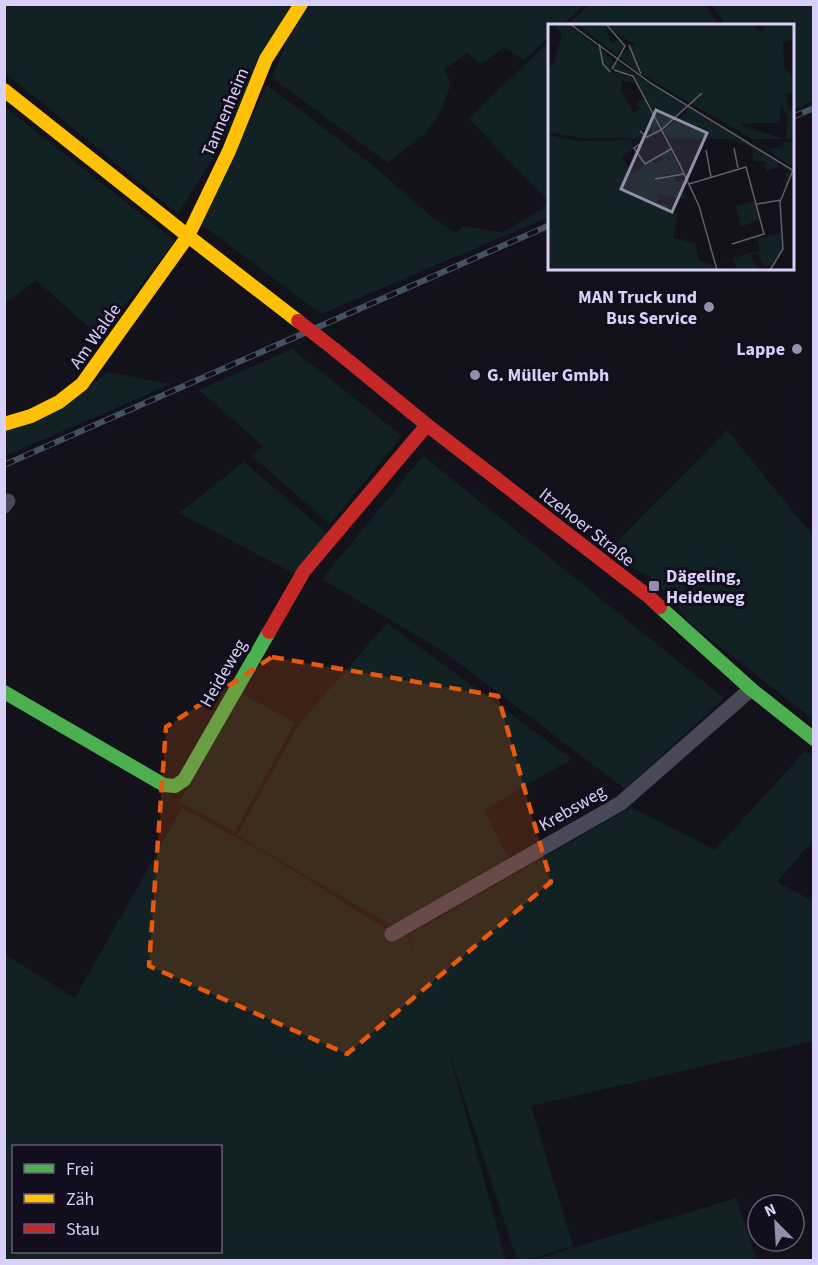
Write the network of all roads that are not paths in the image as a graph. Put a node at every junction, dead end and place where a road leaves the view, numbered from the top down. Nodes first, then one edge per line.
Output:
1 (301, 4) edge
2 (4, 90) edge
3 (188, 236) junction
4 (4, 424) edge
5 (427, 425) junction
6 (752, 688) junction
7 (4, 692) edge
8 (813, 740) edge
9 (392, 933) dead end

1 - 3 street, Tannenheim
2 - 3 street, Itzehoer Straße
3 - 4 street, Am Walde
3 - 5 street, Itzehoer Straße, bridge
5 - 6 street, Itzehoer Straße
5 - 7 street, Heideweg
6 - 8 street, Itzehoer Straße
6 - 9 street, Krebsweg

